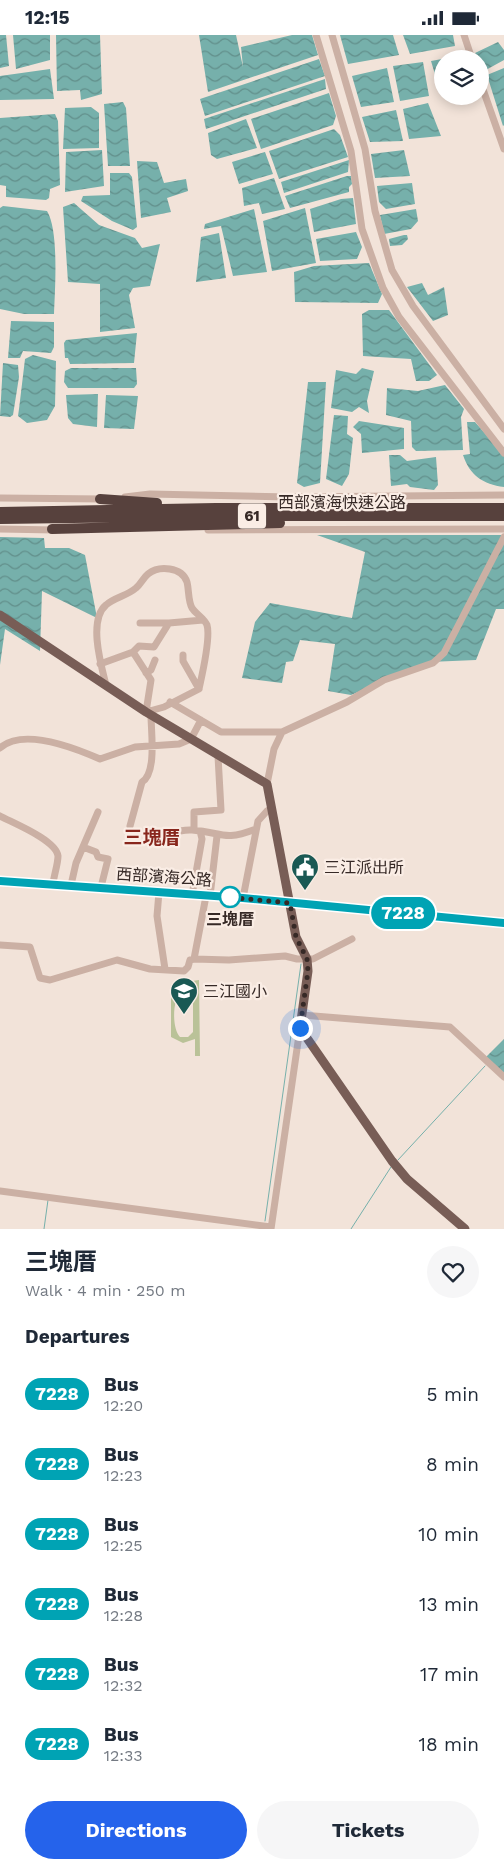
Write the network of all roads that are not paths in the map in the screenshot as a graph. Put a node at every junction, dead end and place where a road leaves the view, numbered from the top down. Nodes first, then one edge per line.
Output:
1 (316, 35) edge
2 (332, 35) edge
3 (464, 35) edge
4 (469, 50) edge
5 (488, 105) edge
6 (504, 149) edge
7 (504, 429) edge
8 (504, 453) edge
9 (504, 495) edge
10 (0, 498) edge
11 (100, 499) junction
12 (504, 508) edge
13 (0, 511) edge
14 (402, 513) junction
15 (504, 516) edge
16 (0, 519) edge
17 (0, 529) edge
18 (52, 529) junction
19 (504, 529) edge
20 (504, 537) edge
21 (0, 615) edge
22 (203, 620) junction
23 (140, 623) dead end
24 (169, 623) junction
25 (133, 652) junction
26 (183, 655) dead end
27 (155, 660) dead end
28 (100, 664) junction
29 (146, 673) junction
30 (106, 685) junction
31 (199, 689) junction
32 (170, 702) junction
33 (149, 714) junction
34 (201, 720) junction
35 (282, 732) junction
36 (191, 739) junction
37 (150, 745) junction
38 (0, 748) edge
39 (218, 756) junction
40 (266, 784) junction
41 (272, 808) junction
42 (98, 813) dead end
43 (0, 816) edge
44 (130, 826) dead end
45 (256, 829) junction
46 (197, 830) junction
47 (165, 831) dead end
48 (217, 835) junction
49 (83, 847) junction
50 (0, 881) edge
51 (53, 884) junction
52 (71, 885) junction
53 (101, 887) junction
54 (159, 892) junction
55 (192, 895) junction
56 (208, 896) junction
57 (243, 898) junction
58 (290, 903) junction
59 (504, 923) edge
60 (352, 939) dead end
61 (0, 945) edge
62 (194, 959) junction
63 (307, 959) junction
64 (165, 969) junction
65 (302, 1015) junction
66 (300, 1028) junction
67 (504, 1077) edge
68 (0, 1191) edge
69 (271, 1228) edge
70 (465, 1229) edge

1 - 8 street
2 - 7 street
3 - 4 street
5 - 6 street
9 - 11 street
10 - 11 street
11 - 14 highway
12 - 14 highway, 西部濱海快速公路 / 61
13 - 14 highway, 西部濱海快速公路 / 61
14 - 15 highway, 西部濱海快速公路 / 61
14 - 16 highway, 西部濱海快速公路 / 61
14 - 18 highway
17 - 18 street
18 - 19 street
20 - 35 street
21 - 30 main road
22 - 24 street
22 - 28 street
22 - 31 street
23 - 24 street
24 - 25 street
25 - 28 street
25 - 29 street
26 - 31 street
27 - 29 street
28 - 30 street
29 - 33 street
30 - 33 main road
31 - 32 street
32 - 33 street
32 - 34 street
33 - 36 main road
33 - 37 street
34 - 35 street
34 - 36 street
35 - 40 street
36 - 37 street
36 - 39 main road
37 - 38 street
37 - 44 street
39 - 40 main road
39 - 46 street
40 - 41 main road
41 - 45 street
41 - 58 main road
42 - 49 street
43 - 51 street
45 - 48 street
45 - 57 street
46 - 47 street
46 - 48 street
46 - 55 street
48 - 56 street
49 - 52 street
49 - 53 street
50 - 51 main road, 西部濱海公路
51 - 52 main road, 西部濱海公路
52 - 53 main road, 西部濱海公路
53 - 54 main road, 西部濱海公路
54 - 55 main road, 西部濱海公路
54 - 64 street
55 - 56 main road, 西部濱海公路
56 - 57 main road, 西部濱海公路
56 - 62 street
57 - 58 main road, 西部濱海公路
58 - 59 main road, 西部濱海公路
58 - 63 main road
60 - 63 street
61 - 64 street
62 - 63 street
62 - 64 street
63 - 65 main road
65 - 66 main road
65 - 67 street
66 - 69 street
66 - 70 main road
68 - 69 street

